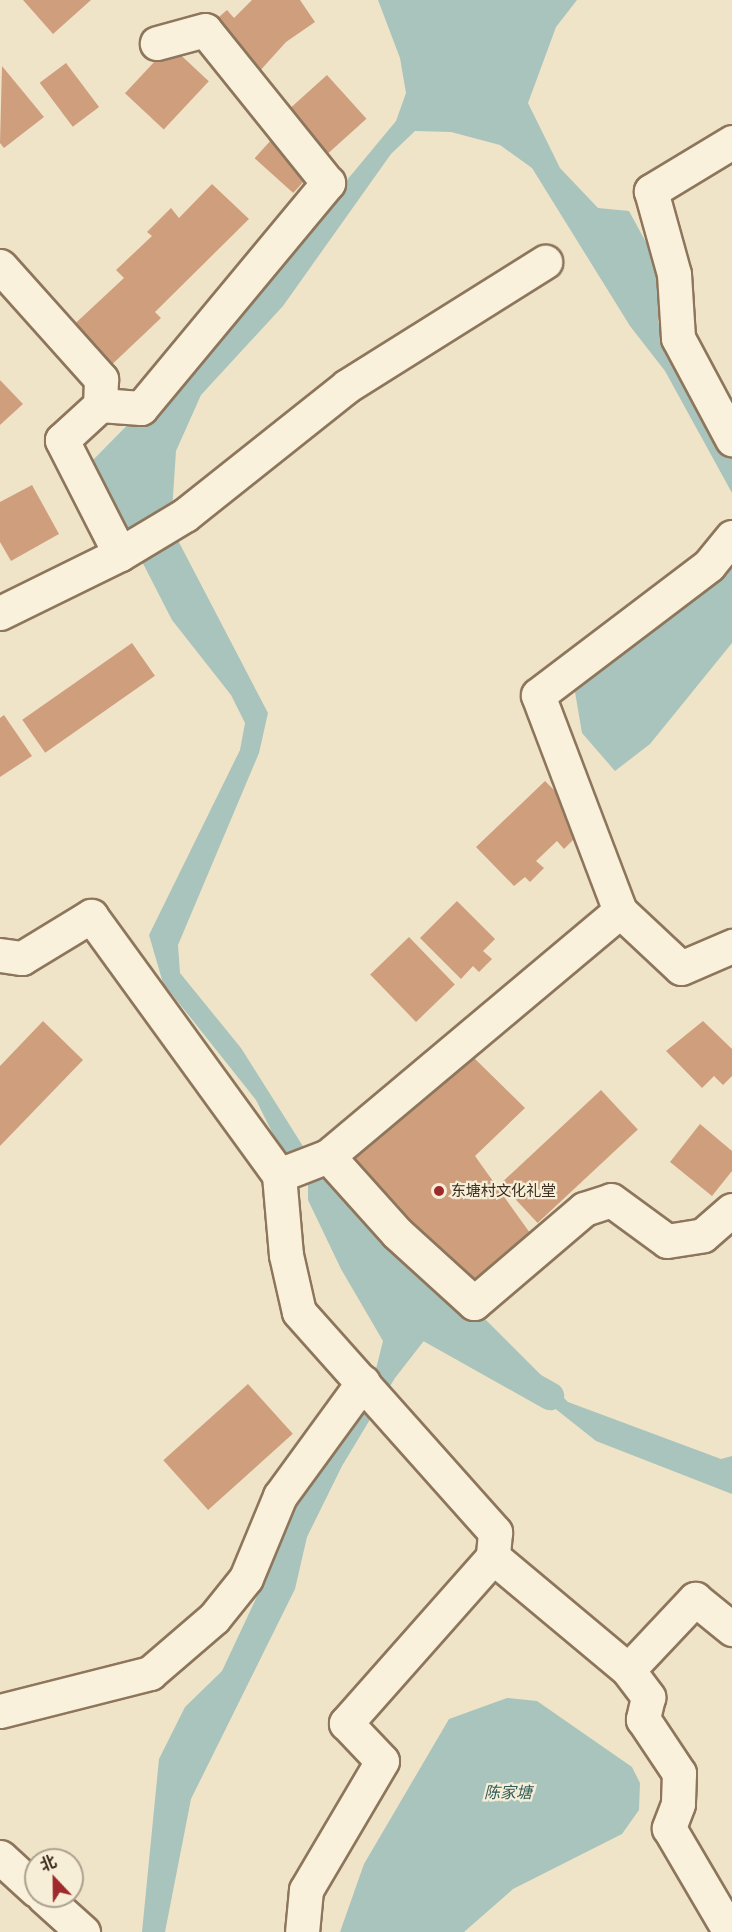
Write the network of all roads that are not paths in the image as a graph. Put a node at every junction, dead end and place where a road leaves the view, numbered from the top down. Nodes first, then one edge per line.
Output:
1 (157, 43) dead end
2 (732, 142) edge
3 (545, 262) dead end
4 (0, 266) edge
5 (100, 405) junction
6 (732, 439) edge
7 (732, 537) edge
8 (120, 554) junction
9 (0, 613) edge
10 (620, 911) junction
11 (732, 946) edge
12 (0, 955) edge
13 (304, 1165) junction
14 (732, 1210) edge
15 (363, 1382) junction
16 (493, 1557) junction
17 (732, 1629) edge
18 (628, 1670) junction
19 (0, 1711) edge
20 (0, 1857) edge
21 (24, 1879) edge
22 (56, 1908) edge
23 (83, 1932) edge
24 (302, 1932) edge
25 (730, 1932) edge

1 - 5 street
2 - 6 street
3 - 8 street
4 - 5 street
5 - 8 street
7 - 10 street
8 - 9 street
10 - 11 street
10 - 13 street
12 - 13 street
13 - 14 street
13 - 15 street
15 - 16 street
15 - 19 street
16 - 18 street
16 - 24 street
17 - 18 street
18 - 25 street
20 - 21 street
22 - 23 street

